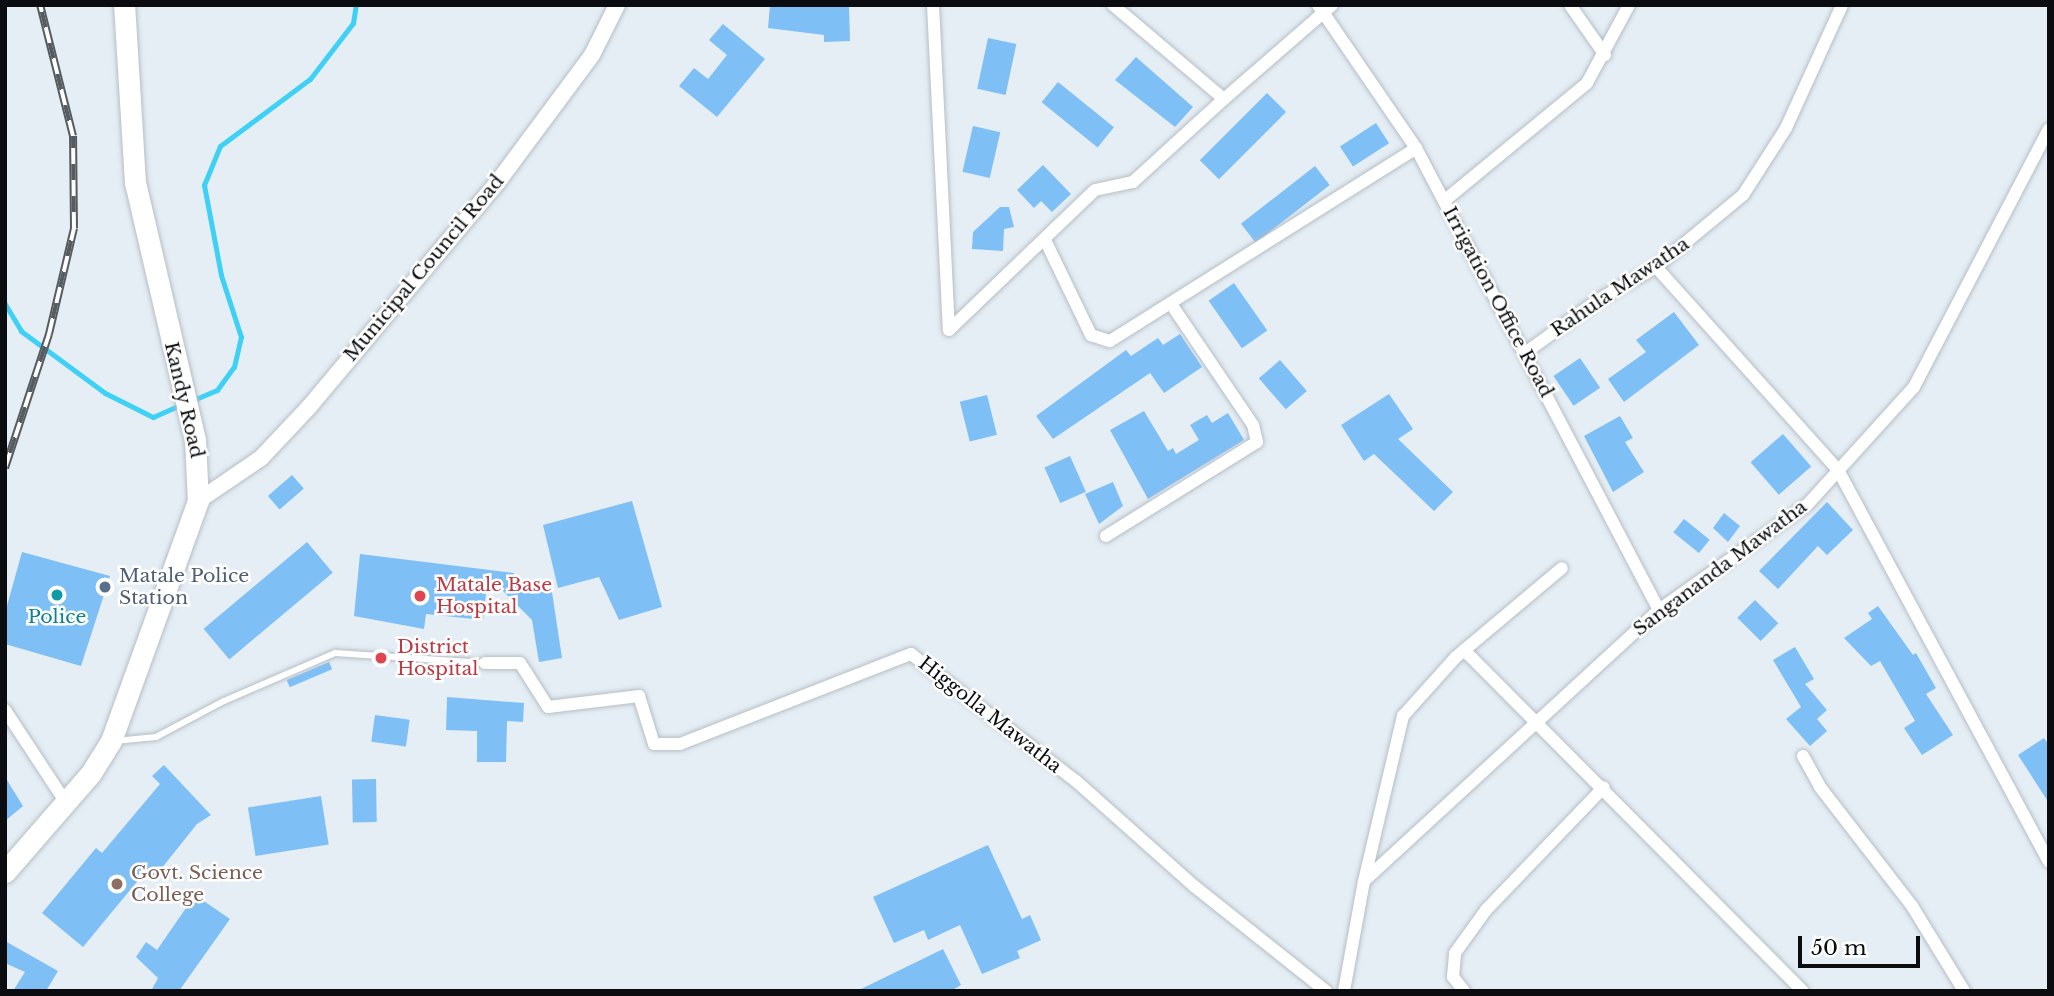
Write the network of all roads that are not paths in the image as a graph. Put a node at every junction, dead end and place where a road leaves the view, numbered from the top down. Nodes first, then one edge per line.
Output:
1 (124, 5) edge
2 (617, 5) edge
3 (933, 5) edge
4 (1112, 5) edge
5 (1570, 5) edge
6 (1629, 5) edge
7 (1842, 5) edge
8 (1324, 8) edge
9 (1605, 54) junction
10 (1224, 99) junction
11 (2049, 129) edge
12 (1416, 148) junction
13 (1444, 201) junction
14 (1045, 240) junction
15 (1656, 267) junction
16 (1171, 304) junction
17 (1525, 353) junction
18 (1838, 470) junction
19 (198, 501) junction
20 (1106, 536) dead end
21 (1562, 568) dead end
22 (1659, 610) junction
23 (1464, 650) junction
24 (485, 663) joint
25 (5, 710) edge
26 (1538, 720) junction
27 (111, 741) junction
28 (1803, 756) dead end
29 (1604, 787) junction
30 (66, 803) junction
31 (2049, 862) edge
32 (5, 872) edge
33 (1364, 881) junction
34 (1326, 991) edge
35 (1344, 991) edge
36 (1464, 991) edge
37 (1803, 991) edge
38 (1964, 991) edge

1 - 19 highway, Kandy Road
2 - 19 street, Municipal Council Road
3 - 14 street
4 - 10 street
5 - 9 street
6 - 9 street
7 - 15 street, Rahula Mawatha
8 - 10 street
8 - 12 street, Irrigation Office Road
9 - 13 street
10 - 14 street
11 - 18 street, Sangananda Mawatha
12 - 13 street, Irrigation Office Road
12 - 16 street
13 - 17 street, Irrigation Office Road
14 - 16 street
15 - 17 street, Rahula Mawatha
15 - 18 street
16 - 20 street
17 - 22 street, Irrigation Office Road
18 - 22 street, Sangananda Mawatha
18 - 31 street
19 - 27 highway, Kandy Road
21 - 23 street
22 - 26 street, Sangananda Mawatha
23 - 26 street
23 - 33 street
24 - 27 lane
24 - 34 street, Higgolla Mawatha
25 - 30 street
26 - 29 street
26 - 33 street, Sangananda Mawatha
27 - 30 highway, Kandy Road
28 - 38 street
29 - 36 street
29 - 37 street
30 - 32 highway, Kandy Road
33 - 35 street

